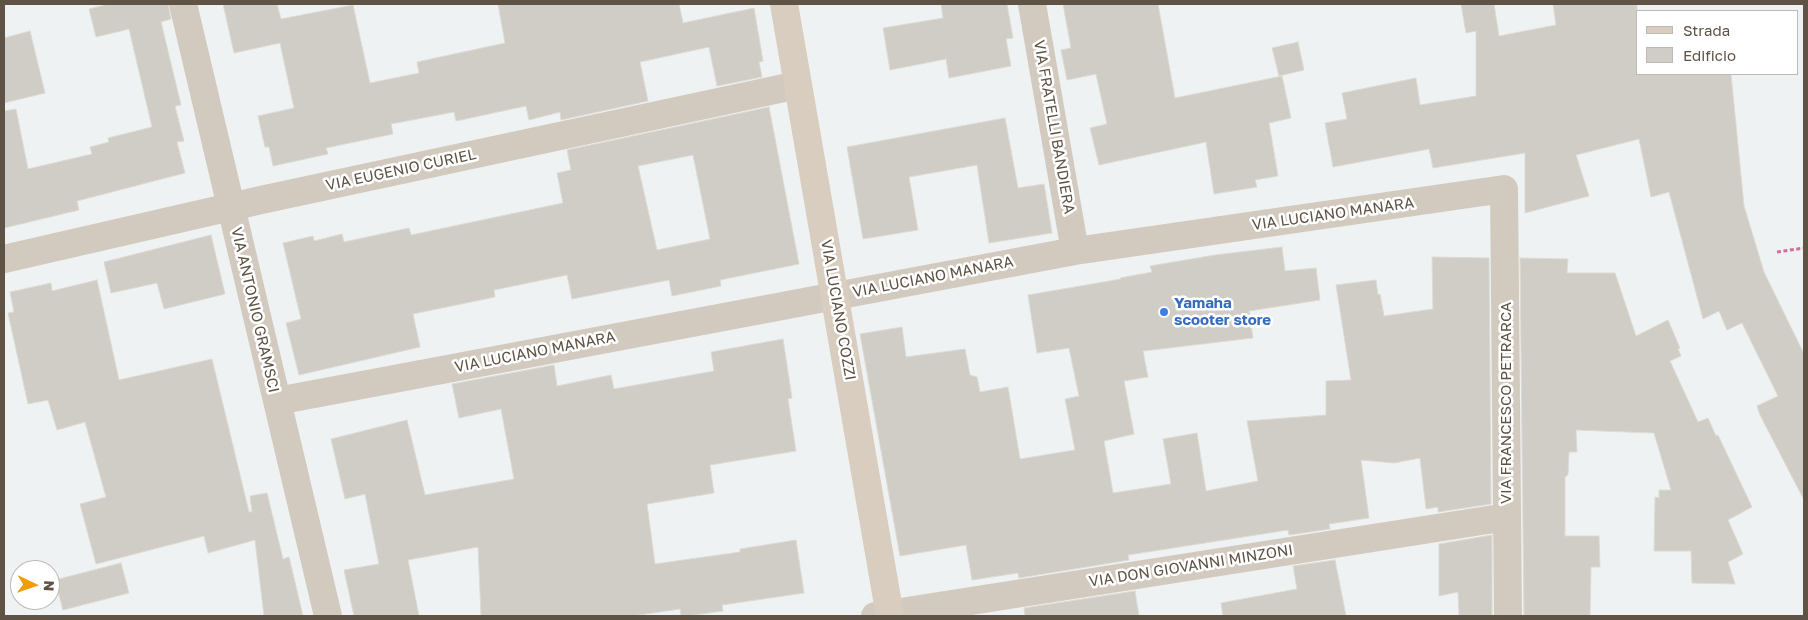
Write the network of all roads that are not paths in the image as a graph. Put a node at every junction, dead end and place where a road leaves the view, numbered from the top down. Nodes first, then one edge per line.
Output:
1 (182, 4) edge
2 (784, 4) edge
3 (1032, 4) edge
4 (798, 85) junction
5 (1504, 190) joint
6 (231, 207) junction
7 (1075, 251) junction
8 (4, 259) edge
9 (835, 295) junction
10 (277, 401) junction
11 (1507, 516) junction
12 (328, 616) edge
13 (885, 616) edge
14 (1508, 616) edge

1 - 6 street, VIA ANTONIO GRAMSCI
2 - 4 street, VIA LUCIANO COZZI
3 - 7 street, VIA FRATELLI BANDIERA
4 - 6 street, VIA EUGENIO CURIEL
4 - 9 street, VIA LUCIANO COZZI
5 - 7 street, VIA LUCIANO MANARA
5 - 11 street, VIA FRANCESCO PETRARCA
6 - 8 street, VIA EUGENIO CURIEL
6 - 10 street, VIA ANTONIO GRAMSCI
7 - 9 street, VIA LUCIANO MANARA
9 - 10 street, VIA LUCIANO MANARA
9 - 13 street, VIA LUCIANO COZZI
10 - 12 street, VIA ANTONIO GRAMSCI
11 - 13 street, VIA DON GIOVANNI MINZONI
11 - 14 street, VIA FRANCESCO PETRARCA

